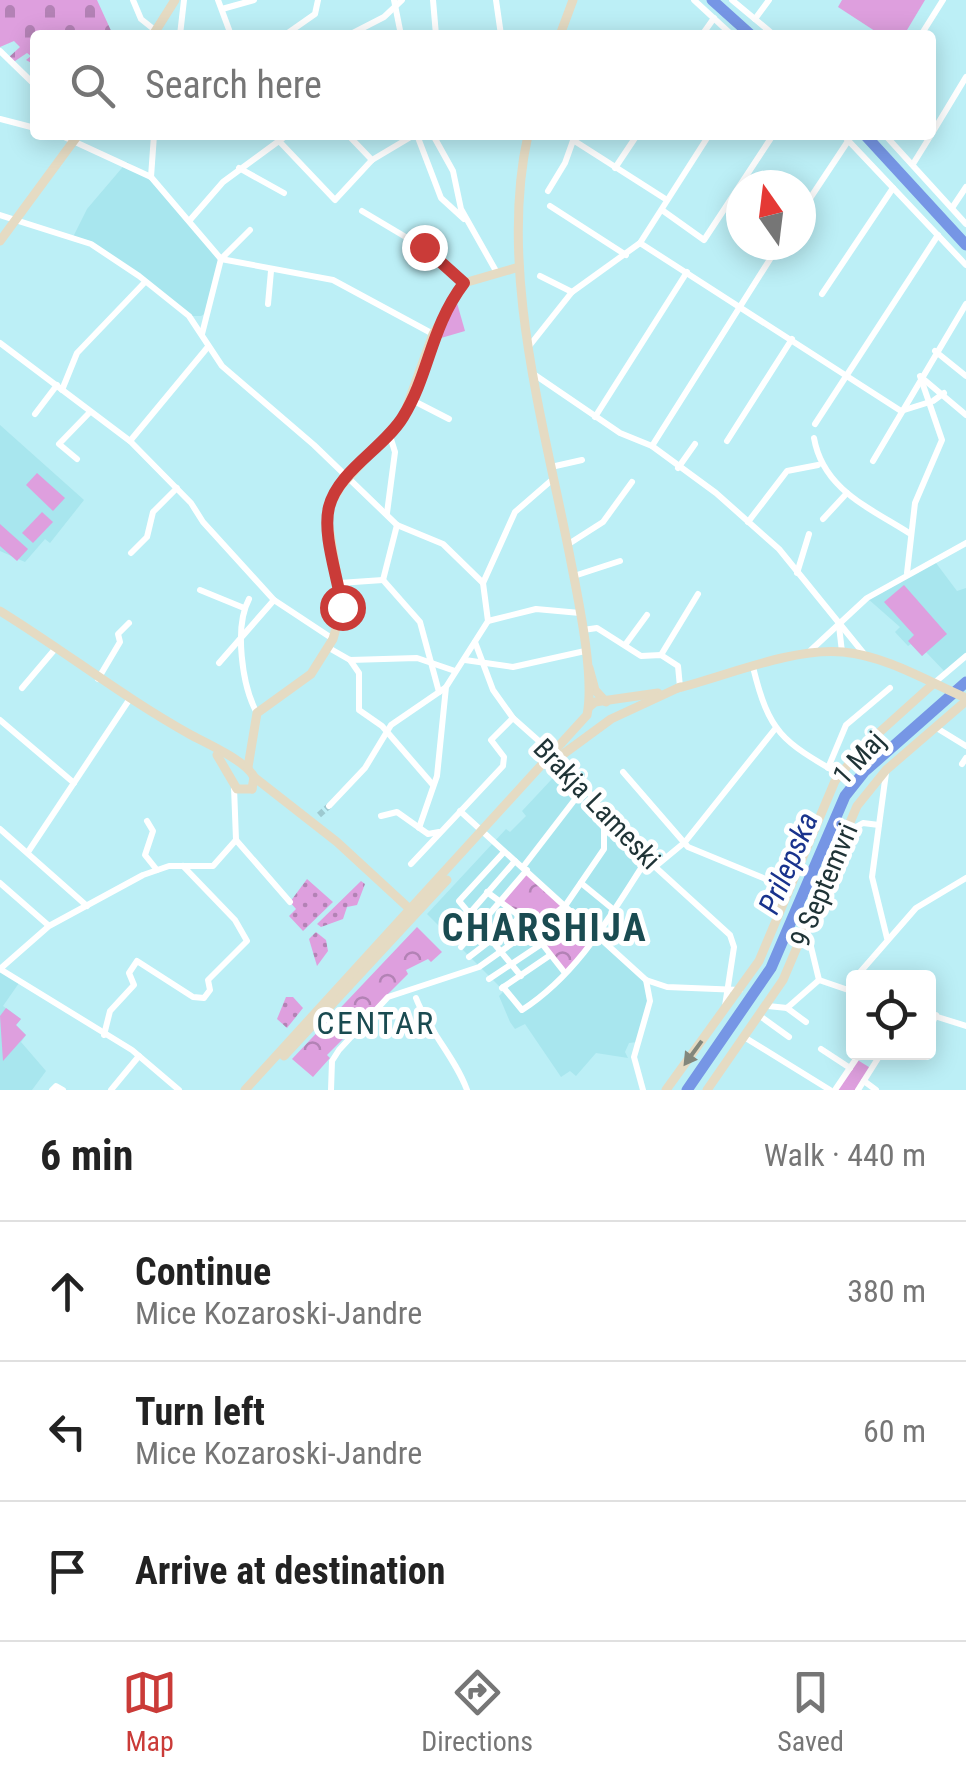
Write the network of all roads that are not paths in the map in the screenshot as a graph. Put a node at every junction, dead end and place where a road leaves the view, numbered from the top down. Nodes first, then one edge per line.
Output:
1 (133, 0) edge
2 (175, 0) edge
3 (184, 0) edge
4 (218, 0) edge
5 (254, 0) edge
6 (318, 0) edge
7 (432, 0) edge
8 (496, 0) edge
9 (573, 0) edge
10 (694, 0) edge
11 (732, 0) edge
12 (770, 0) edge
13 (943, 0) edge
14 (398, 2) edge
15 (222, 9) junction
16 (168, 13) junction
17 (183, 13) junction
18 (714, 18) junction
19 (755, 19) junction
20 (152, 30) edge
21 (157, 30) edge
22 (181, 30) edge
23 (229, 30) edge
24 (292, 30) edge
25 (356, 30) edge
26 (401, 30) edge
27 (435, 30) edge
28 (500, 30) edge
29 (562, 30) edge
30 (706, 30) edge
31 (727, 30) edge
32 (768, 30) edge
33 (924, 30) edge
34 (0, 50) edge
35 (966, 77) edge
36 (30, 80) edge
37 (0, 119) edge
38 (30, 127) edge
39 (936, 127) edge
40 (75, 140) edge
41 (80, 140) edge
42 (154, 140) edge
43 (353, 140) edge
44 (406, 140) edge
45 (417, 140) edge
46 (436, 140) edge
47 (527, 140) edge
48 (573, 140) edge
49 (577, 140) edge
50 (634, 140) edge
51 (706, 140) edge
52 (770, 140) edge
53 (846, 140) edge
54 (851, 140) edge
55 (890, 140) edge
56 (928, 140) edge
57 (279, 141) joint
58 (372, 160) junction
59 (913, 164) junction
60 (239, 168) junction
61 (615, 168) junction
62 (151, 177) junction
63 (816, 188) edge
64 (893, 188) junction
65 (966, 188) edge
66 (548, 191) dead end
67 (284, 194) dead end
68 (667, 200) junction
69 (550, 206) dead end
70 (952, 208) junction
71 (662, 210) junction
72 (362, 211) dead end
73 (0, 215) edge
74 (16, 220) junction
75 (190, 220) junction
76 (468, 221) junction
77 (966, 224) edge
78 (250, 230) dead end
79 (938, 235) junction
80 (0, 241) edge
81 (640, 242) junction
82 (626, 255) junction
83 (221, 260) junction
84 (769, 260) edge
85 (966, 266) edge
86 (519, 267) junction
87 (270, 271) junction
88 (496, 271) junction
89 (687, 272) junction
90 (540, 276) dead end
91 (144, 282) junction
92 (464, 283) junction
93 (572, 292) junction
94 (822, 294) dead end
95 (268, 304) dead end
96 (966, 304) edge
97 (739, 308) junction
98 (206, 313) junction
99 (189, 316) junction
100 (433, 334) junction
101 (202, 336) junction
102 (792, 340) junction
103 (0, 344) edge
104 (530, 346) junction
105 (207, 348) junction
106 (935, 351) junction
107 (536, 375) junction
108 (847, 376) junction
109 (920, 376) junction
110 (966, 376) edge
111 (60, 388) junction
112 (944, 393) junction
113 (412, 400) junction
114 (929, 402) junction
115 (901, 411) junction
116 (90, 412) junction
117 (35, 414) dead end
118 (966, 415) edge
119 (594, 417) junction
120 (449, 419) dead end
121 (815, 424) dead end
122 (390, 436) junction
123 (814, 438) dead end
124 (727, 441) dead end
125 (130, 442) junction
126 (695, 444) dead end
127 (652, 446) junction
128 (76, 459) dead end
129 (582, 460) dead end
130 (873, 461) dead end
131 (818, 465) junction
132 (678, 468) junction
133 (552, 473) junction
134 (348, 477) junction
135 (632, 482) dead end
136 (177, 488) junction
137 (848, 493) junction
138 (387, 514) junction
139 (823, 520) dead end
140 (748, 522) junction
141 (397, 526) junction
142 (910, 533) junction
143 (809, 534) dead end
144 (966, 543) edge
145 (567, 545) junction
146 (131, 553) dead end
147 (620, 560) dead end
148 (797, 573) junction
149 (908, 573) junction
150 (573, 576) junction
151 (383, 580) junction
152 (339, 583) junction
153 (484, 583) junction
154 (200, 590) dead end
155 (698, 594) dead end
156 (249, 599) dead end
157 (274, 600) junction
158 (244, 608) junction
159 (0, 611) edge
160 (580, 614) junction
161 (647, 616) dead end
162 (488, 621) junction
163 (129, 622) dead end
164 (839, 625) junction
165 (582, 630) junction
166 (242, 637) junction
167 (475, 642) junction
168 (331, 643) junction
169 (625, 645) junction
170 (55, 649) junction
171 (584, 650) junction
172 (842, 652) junction
173 (661, 655) junction
174 (966, 656) edge
175 (802, 657) junction
176 (867, 657) junction
177 (350, 660) junction
178 (428, 660) junction
179 (465, 660) junction
180 (219, 663) dead end
181 (486, 666) junction
182 (754, 667) junction
183 (455, 672) junction
184 (98, 679) junction
185 (934, 684) junction
186 (680, 687) junction
187 (22, 688) dead end
188 (890, 688) dead end
189 (442, 690) junction
190 (966, 699) edge
191 (129, 700) junction
192 (604, 702) junction
193 (588, 711) junction
194 (258, 712) junction
195 (513, 718) junction
196 (0, 720) edge
197 (611, 720) junction
198 (602, 726) junction
199 (935, 728) junction
200 (776, 729) junction
201 (387, 735) junction
202 (198, 739) junction
203 (252, 745) junction
204 (966, 746) edge
205 (556, 758) junction
206 (238, 760) junction
207 (248, 767) junction
208 (828, 768) junction
209 (228, 770) junction
210 (886, 770) junction
211 (623, 772) dead end
212 (839, 774) junction
213 (254, 777) junction
214 (74, 783) junction
215 (234, 785) junction
216 (434, 786) junction
217 (583, 789) junction
218 (248, 790) junction
219 (280, 796) junction
220 (329, 806) tunnel mouth
221 (460, 811) junction
222 (236, 812) junction
223 (381, 816) dead end
224 (604, 818) junction
225 (148, 821) dead end
226 (879, 825) junction
227 (419, 828) junction
228 (0, 829) edge
229 (439, 832) junction
230 (485, 834) junction
231 (844, 835) junction
232 (236, 840) junction
233 (685, 842) junction
234 (28, 852) junction
235 (504, 852) junction
236 (646, 859) junction
237 (515, 860) junction
238 (412, 864) dead end
239 (183, 866) junction
240 (212, 866) junction
241 (656, 866) junction
242 (525, 869) junction
243 (157, 870) junction
244 (966, 878) edge
245 (581, 883) junction
246 (0, 884) edge
247 (199, 885) junction
248 (790, 889) junction
249 (488, 892) junction
250 (501, 901) junction
251 (290, 902) dead end
252 (87, 906) junction
253 (565, 906) junction
254 (614, 910) junction
255 (413, 912) junction
256 (470, 913) junction
257 (521, 918) junction
258 (48, 926) junction
259 (480, 926) junction
260 (806, 926) junction
261 (533, 930) junction
262 (450, 936) dead end
263 (598, 936) junction
264 (887, 938) junction
265 (492, 940) junction
266 (540, 946) junction
267 (461, 947) dead end
268 (501, 952) junction
269 (549, 956) junction
270 (470, 957) dead end
271 (512, 965) junction
272 (0, 969) edge
273 (861, 970) edge
274 (565, 972) junction
275 (520, 976) junction
276 (490, 978) dead end
277 (646, 980) junction
278 (819, 980) junction
279 (846, 989) edge
280 (741, 990) junction
281 (725, 992) junction
282 (416, 998) dead end
283 (768, 1006) junction
284 (786, 1008) junction
285 (724, 1011) junction
286 (936, 1015) edge
287 (760, 1016) junction
288 (806, 1022) dead end
289 (966, 1025) edge
290 (104, 1034) junction
291 (743, 1036) junction
292 (789, 1036) dead end
293 (821, 1049) dead end
294 (139, 1056) junction
295 (855, 1060) edge
296 (877, 1060) edge
297 (850, 1068) junction
298 (864, 1081) junction
299 (52, 1090) edge
300 (63, 1090) edge
301 (112, 1090) edge
302 (179, 1090) edge
303 (249, 1090) edge
304 (328, 1090) edge
305 (466, 1090) edge
306 (643, 1090) edge
307 (666, 1090) edge
308 (708, 1090) edge
309 (833, 1090) edge
310 (858, 1090) edge
311 (876, 1090) edge

1 - 20 street
2 - 16 street
3 - 17 street
4 - 15 street
5 - 15 street
6 - 24 street
7 - 27 street
8 - 28 street
9 - 29 street
10 - 18 street
11 - 19 street
12 - 19 street
13 - 33 street
14 - 25 street
14 - 26 street
15 - 23 street
16 - 17 street
16 - 21 street
17 - 22 street
18 - 30 street
18 - 31 street
19 - 32 street
34 - 36 street
35 - 39 street
37 - 38 street
40 - 74 street
41 - 62 street
42 - 62 street
43 - 58 street
44 - 58 street
45 - 76 street
46 - 76 street
47 - 86 street
48 - 66 street
49 - 61 street
50 - 61 street
51 - 68 street
52 - 71 street
53 - 63 street
54 - 64 street
55 - 59 street
56 - 59 street
57 - 58 street
57 - 60 street
59 - 70 street
60 - 67 street
60 - 75 street
61 - 68 street
62 - 75 street
64 - 79 street
64 - 94 street
65 - 70 street
68 - 71 street
69 - 82 street
70 - 77 street
71 - 81 street
72 - 92 street
73 - 74 street
74 - 80 street
74 - 91 street
75 - 83 street
76 - 88 street
78 - 83 street
79 - 85 street
79 - 108 street
81 - 82 street
81 - 89 street
82 - 93 street
83 - 87 street
83 - 98 street
84 - 97 street
86 - 88 street
86 - 104 street
87 - 95 street
87 - 100 street
88 - 92 street
89 - 97 street
89 - 119 street
90 - 93 street
91 - 99 street
91 - 111 street
92 - 100 street
93 - 104 street
96 - 106 street
97 - 102 street
97 - 127 street
98 - 99 street
98 - 101 street
99 - 101 street
100 - 113 street
101 - 105 street
102 - 108 street
102 - 124 street
103 - 111 street
104 - 107 street
105 - 125 street
105 - 134 street
106 - 109 street
106 - 110 street
107 - 119 street
107 - 133 street
108 - 115 street
108 - 121 street
109 - 112 street
109 - 114 street
109 - 115 street
111 - 116 street
111 - 117 street
112 - 114 street
112 - 118 street
113 - 120 street
113 - 122 street
114 - 115 street
114 - 142 street
115 - 130 street
116 - 125 street
116 - 128 street
119 - 127 street
122 - 134 street
122 - 138 street
123 - 131 street
125 - 136 street
126 - 132 street
127 - 132 street
129 - 133 street
131 - 137 street
131 - 140 street
132 - 140 street
133 - 145 street
133 - 153 street
134 - 138 street
134 - 152 street
135 - 145 street
136 - 146 street
136 - 157 street
137 - 139 street
137 - 142 street
138 - 141 street
140 - 148 street
141 - 151 street
141 - 153 street
142 - 149 street
143 - 148 street
144 - 149 street
145 - 150 street
147 - 150 street
148 - 164 street
149 - 164 street
150 - 160 street
151 - 152 street
151 - 178 street
152 - 168 street
153 - 162 street
154 - 158 street
155 - 173 street
156 - 158 street
157 - 166 street
157 - 168 street
158 - 166 street
159 - 170 street
160 - 162 street
160 - 165 street
161 - 169 street
162 - 167 street
163 - 184 street
164 - 172 street
164 - 175 street
164 - 176 street
165 - 169 street
165 - 171 street
166 - 180 street
166 - 194 street
167 - 179 street
167 - 181 street, Brakja Lameski
168 - 177 street
168 - 194 street
169 - 173 street
170 - 184 street
170 - 187 street
171 - 181 street
171 - 192 street
171 - 193 street
172 - 175 street
172 - 176 street
173 - 186 street
174 - 185 street, 1 Maj
175 - 182 street
176 - 185 street
177 - 178 street
177 - 201 street
178 - 183 street
178 - 189 street
179 - 181 street
179 - 183 street
181 - 195 street, Brakja Lameski
182 - 186 street
182 - 200 street
183 - 189 street
184 - 191 street
185 - 190 street
185 - 212 street, 1 Maj
186 - 192 street
186 - 197 street
188 - 208 street, 1 Maj
189 - 201 street
189 - 216 street
190 - 199 street, 9 Septemvri
191 - 202 street
191 - 214 street
192 - 193 street
192 - 197 street
193 - 198 street
193 - 205 street
194 - 203 street
195 - 205 street, Brakja Lameski
195 - 221 street
196 - 214 street
197 - 198 street
198 - 205 street
199 - 204 street
199 - 210 street, 9 Septemvri
200 - 208 street
200 - 233 street
201 - 216 street
201 - 220 street
202 - 206 street
202 - 209 street
203 - 206 street
203 - 207 street
205 - 217 street, Brakja Lameski
205 - 230 street
206 - 207 street
206 - 209 street
207 - 213 street
208 - 212 street
209 - 215 street
210 - 226 street
210 - 231 street, 9 Septemvri
211 - 233 street
212 - 248 street, 1 Maj
213 - 218 street
213 - 219 street
214 - 234 street
215 - 218 street
215 - 222 street
216 - 227 street
217 - 224 street, Brakja Lameski
217 - 242 street
218 - 219 street
218 - 222 street
219 - 255 street
221 - 229 street
221 - 230 street
222 - 232 street
223 - 227 street
224 - 236 street, Brakja Lameski
224 - 245 street
225 - 243 street
226 - 231 street
226 - 264 street
227 - 229 street
228 - 234 street
229 - 238 street
230 - 235 street
230 - 255 street
231 - 260 street, 9 Septemvri
232 - 240 street
232 - 251 street
233 - 241 street
233 - 248 street
234 - 252 street
235 - 237 street
235 - 256 street
236 - 241 street, Brakja Lameski
236 - 254 street
237 - 242 street
237 - 249 street
239 - 240 street
239 - 243 street
239 - 247 street
240 - 247 street
241 - 281 street, Brakja Lameski
242 - 250 street
242 - 253 street
243 - 252 street
244 - 264 street
245 - 253 street
245 - 254 street
246 - 258 street
247 - 290 street
248 - 280 street, 1 Maj
249 - 250 street
249 - 256 street
250 - 257 street
250 - 259 street
252 - 258 street
253 - 261 street
253 - 263 street
254 - 263 street
255 - 303 street
256 - 259 street
256 - 262 street
257 - 261 street
257 - 265 street
258 - 272 street
259 - 265 street
259 - 267 street
260 - 278 street
260 - 283 street, 9 Septemvri
261 - 266 street
261 - 268 street
263 - 274 street
263 - 277 street
264 - 273 street
265 - 268 street
265 - 270 street
266 - 269 street
266 - 271 street
268 - 271 street
268 - 304 street
269 - 274 street
269 - 275 street
271 - 275 street
271 - 276 street
272 - 290 street
274 - 275 street
277 - 281 street
277 - 306 street
278 - 279 street
278 - 284 street
280 - 281 street
280 - 285 street, 1 Maj
281 - 285 street, Brakja Lameski
282 - 305 street
283 - 284 street
283 - 287 street, 9 Septemvri
284 - 288 street
285 -> 307 street, 1 Maj
286 - 289 street
287 - 291 street, 9 Septemvri
287 - 292 street
290 - 294 street
291 - 308 street, 9 Septemvri
291 - 309 street
293 - 297 street
294 - 301 street
294 - 302 street
295 - 297 street
296 - 298 street
297 - 309 street
298 - 310 street
298 - 311 street
299 - 300 street

